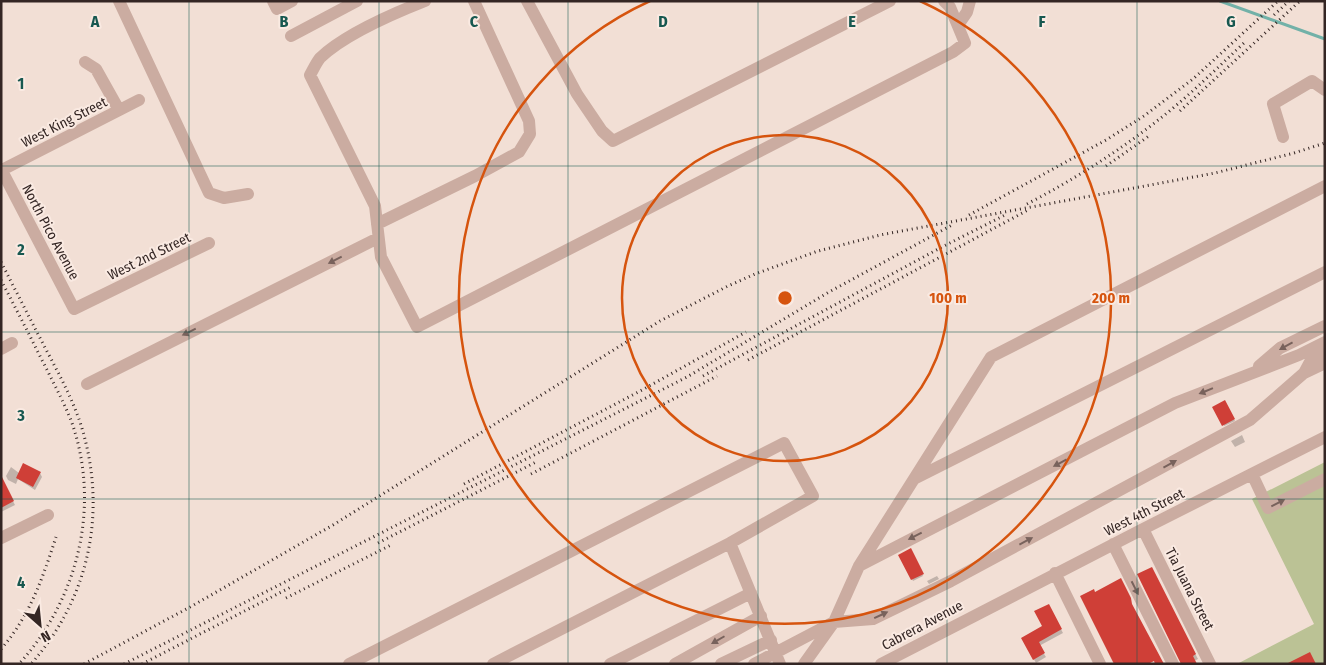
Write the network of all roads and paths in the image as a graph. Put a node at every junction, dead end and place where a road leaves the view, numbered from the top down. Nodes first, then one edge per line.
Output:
1 (119, 1) edge
2 (273, 1) edge
3 (292, 1) edge
4 (357, 1) edge
5 (425, 1) edge
6 (474, 1) edge
7 (527, 1) edge
8 (890, 1) edge
9 (944, 1) edge
10 (970, 1) edge
11 (405, 5) edge
12 (958, 25) junction
13 (291, 36) dead end
14 (85, 62) dead end
15 (1322, 85) edge
16 (139, 100) dead end
17 (119, 110) junction
18 (1283, 137) dead end
19 (2, 170) edge
20 (1325, 186) edge
21 (248, 194) dead end
22 (377, 224) junction
23 (378, 238) junction
24 (209, 243) dead end
25 (1325, 272) edge
26 (74, 309) joint
27 (1325, 326) edge
28 (1325, 342) edge
29 (1325, 352) edge
30 (1325, 363) edge
31 (1251, 373) junction
32 (1304, 373) junction
33 (87, 384) dead end
34 (1325, 437) edge
35 (1252, 474) junction
36 (914, 479) junction
37 (1325, 479) edge
38 (48, 514) dead end
39 (1143, 528) junction
40 (1, 538) edge
41 (730, 543) junction
42 (1113, 544) junction
43 (859, 566) junction
44 (1055, 574) junction
45 (751, 593) junction
46 (977, 614) joint
47 (760, 616) junction
48 (834, 622) junction
49 (775, 652) edge
50 (349, 664) edge
51 (493, 664) edge
52 (610, 664) edge
53 (675, 664) edge
54 (721, 664) edge
55 (754, 664) edge
56 (804, 664) edge
57 (881, 664) edge
58 (1100, 664) edge
59 (1173, 664) edge
60 (1210, 664) edge

1 - 21 street
2 - 3 street
4 - 13 street
5 - 11 street
6 - 22 street
7 - 8 street
9 - 12 street
10 - 12 street
11 - 22 street
12 - 23 street
14 - 17 street
15 - 18 street
16 - 17 street, West King Street
17 - 19 street, West King Street
19 - 26 street, North Pico Avenue
20 - 36 street
22 - 23 street
23 -> 33 street
24 - 26 street, West 2nd Street
25 - 36 street
27 -> 31 street
28 - 31 street
29 - 32 street
30 - 32 street
31 -> 43 street
48 -> 32 street
34 - 35 street, West 4th Street
35 -> 37 street
35 - 39 street, West 4th Street
36 - 43 street
38 - 40 street
39 - 42 street, West 4th Street
39 - 60 street, Tia Juana Street
41 - 45 street
41 - 50 street
41 - 51 street
42 - 44 street, West 4th Street
42 -> 59 street
43 - 48 street
44 - 46 street, West 4th Street
44 - 58 street
45 - 47 street
45 - 52 street
46 - 57 street, Cabrera Avenue
47 - 49 street
47 -> 53 street
48 - 49 street
48 - 56 street
49 - 54 street
49 - 55 street

